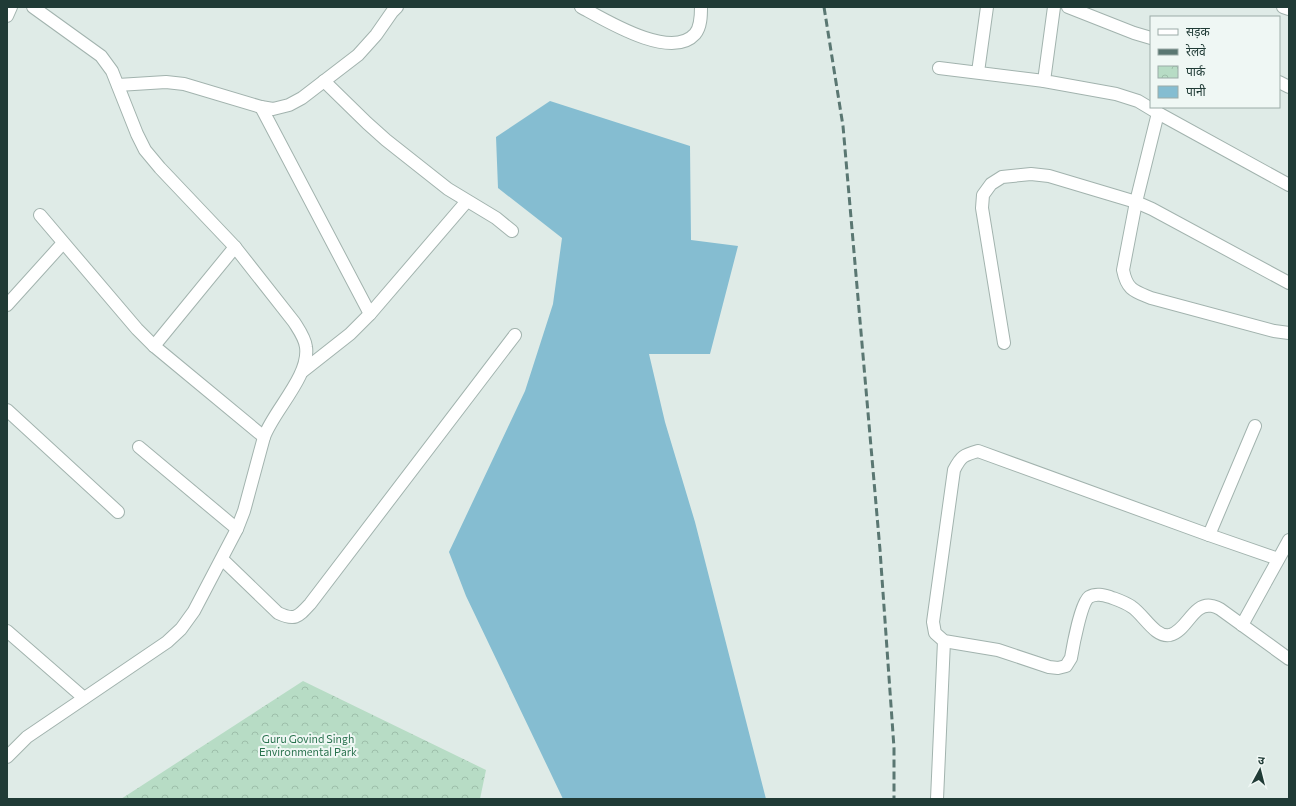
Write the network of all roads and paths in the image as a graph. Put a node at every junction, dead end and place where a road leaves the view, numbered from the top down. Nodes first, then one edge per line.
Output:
1 (11, 7) edge
2 (33, 7) edge
3 (397, 7) edge
4 (581, 7) edge
5 (702, 7) edge
6 (987, 7) edge
7 (1054, 7) edge
8 (1068, 7) edge
9 (1283, 7) edge
10 (1289, 9) edge
11 (7, 16) edge
12 (1150, 38) edge
13 (939, 68) dead end
14 (978, 72) junction
15 (324, 81) junction
16 (1044, 81) junction
17 (1280, 82) edge
18 (118, 85) junction
19 (1289, 87) edge
20 (261, 107) junction
21 (1158, 113) junction
22 (1289, 185) edge
23 (467, 201) junction
24 (1136, 202) junction
25 (40, 215) dead end
26 (512, 232) dead end
27 (64, 244) junction
28 (235, 247) junction
29 (1289, 283) edge
30 (7, 305) edge
31 (370, 314) junction
32 (1289, 333) edge
33 (515, 335) dead end
34 (1004, 343) dead end
35 (154, 346) junction
36 (303, 371) junction
37 (7, 410) edge
38 (1255, 426) dead end
39 (264, 437) junction
40 (139, 447) dead end
41 (118, 512) dead end
42 (237, 529) junction
43 (1209, 535) junction
44 (1289, 540) edge
45 (222, 559) junction
46 (1278, 560) junction
47 (1242, 625) junction
48 (7, 631) edge
49 (944, 641) junction
50 (1289, 659) edge
51 (84, 698) junction
52 (7, 757) edge
53 (937, 799) edge

1 - 11 street
2 - 18 street
3 - 15 street
4 - 5 street
6 - 14 street
7 - 16 street
8 - 12 street
9 - 10 street
13 - 14 street
14 - 16 street
15 - 20 street
15 - 23 street
16 - 21 street
17 - 19 street
18 - 20 street
18 - 28 street
20 - 31 street
21 - 22 street
21 - 24 street
23 - 26 street
23 - 31 street
24 - 29 street
24 - 32 street
24 - 34 street
25 - 27 street
27 - 30 street
27 - 35 street
28 - 35 street
28 - 36 street
31 - 36 street
33 - 45 street
35 - 39 street
36 - 39 street
37 - 41 street
38 - 43 street
39 - 42 street
40 - 42 street
42 - 45 street
43 - 46 street
43 - 49 street
44 - 46 street
45 - 51 street
46 - 47 street
47 - 49 street
47 - 50 street
48 - 51 street
49 - 53 street
51 - 52 street

